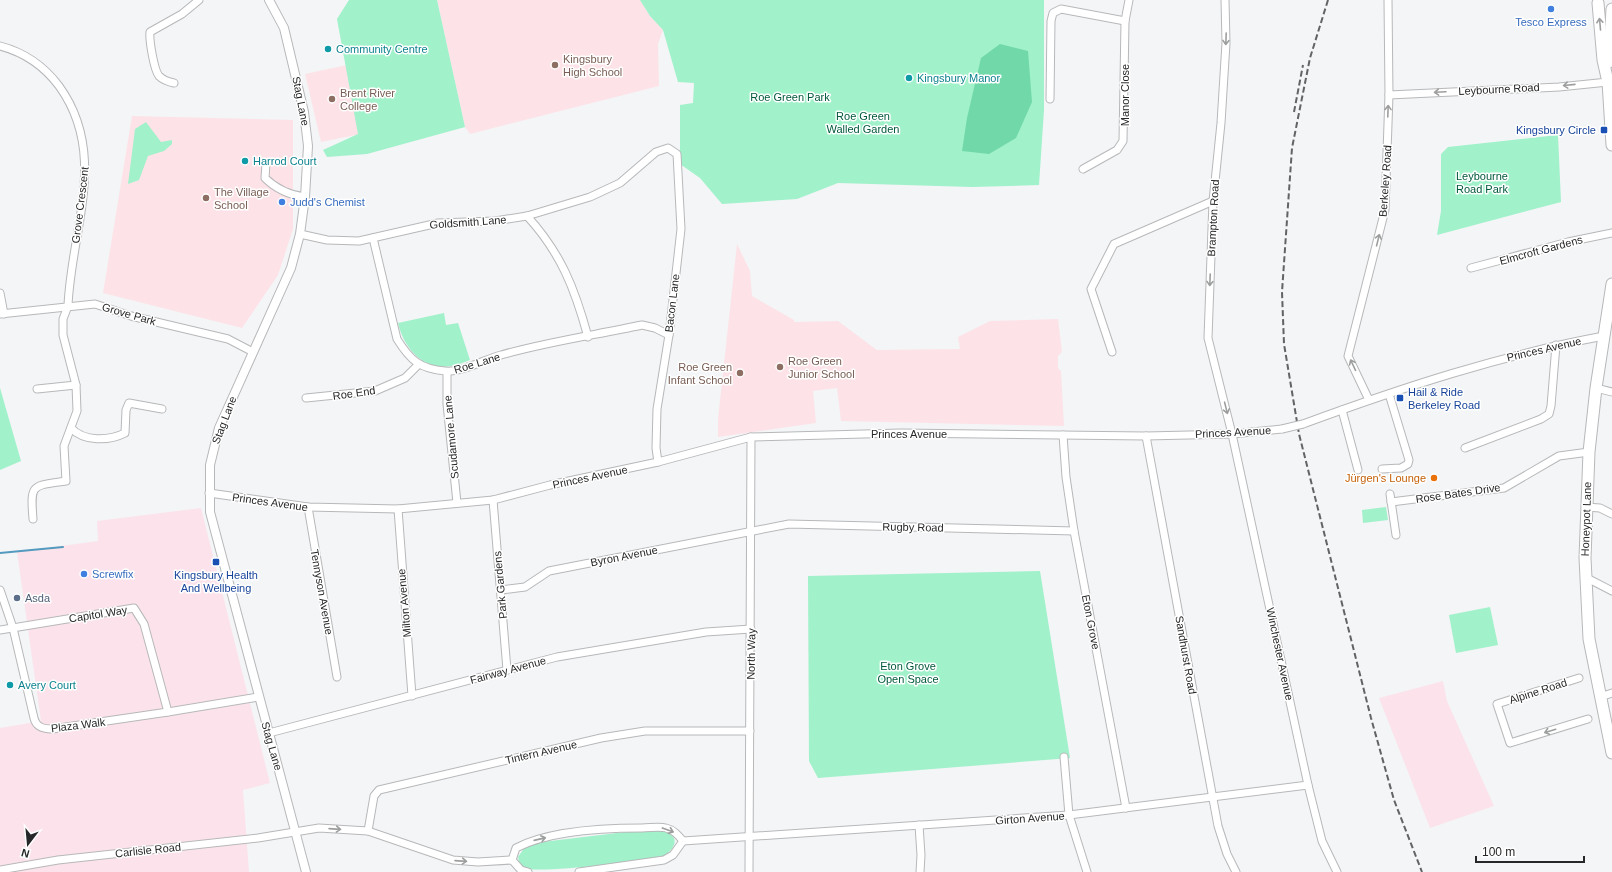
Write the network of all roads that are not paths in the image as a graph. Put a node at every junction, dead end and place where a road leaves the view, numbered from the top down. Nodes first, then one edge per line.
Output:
1 (199, 0) edge
2 (269, 0) edge
3 (1129, 0) edge
4 (1225, 0) edge
5 (1388, 2) edge
6 (1595, 2) edge
7 (1612, 8) edge
8 (1125, 20) junction
9 (0, 46) edge
10 (1608, 77) junction
11 (174, 83) dead end
12 (1389, 95) junction
13 (1050, 99) dead end
14 (1612, 145) edge
15 (668, 148) joint
16 (266, 163) dead end
17 (1083, 169) dead end
18 (305, 197) junction
19 (1213, 201) junction
20 (527, 216) junction
21 (1612, 232) edge
22 (300, 234) junction
23 (373, 238) junction
24 (1471, 268) dead end
25 (1612, 284) edge
26 (0, 293) edge
27 (68, 306) junction
28 (2, 314) edge
29 (669, 335) junction
30 (1604, 336) junction
31 (588, 337) junction
32 (1556, 345) junction
33 (253, 352) junction
34 (1112, 352) dead end
35 (418, 365) junction
36 (447, 372) junction
37 (76, 385) junction
38 (1596, 388) junction
39 (37, 389) dead end
40 (1612, 392) edge
41 (1388, 394) junction
42 (306, 398) dead end
43 (1369, 400) junction
44 (162, 409) dead end
45 (1342, 410) junction
46 (71, 428) junction
47 (1232, 434) junction
48 (1063, 435) junction
49 (1146, 436) junction
50 (751, 437) junction
51 (1465, 448) dead end
52 (1589, 452) junction
53 (658, 462) junction
54 (1382, 469) dead end
55 (1358, 470) dead end
56 (209, 493) junction
57 (1390, 494) dead end
58 (493, 500) junction
59 (1391, 502) junction
60 (457, 503) junction
61 (1586, 507) junction
62 (308, 508) junction
63 (398, 509) junction
64 (1612, 514) edge
65 (33, 519) dead end
66 (752, 530) junction
67 (1074, 530) junction
68 (1396, 535) dead end
69 (1585, 577) junction
70 (0, 590) edge
71 (501, 590) junction
72 (1612, 591) edge
73 (13, 628) junction
74 (751, 629) junction
75 (0, 630) edge
76 (507, 670) junction
77 (337, 677) dead end
78 (1579, 678) dead end
79 (1612, 693) edge
80 (412, 696) junction
81 (258, 697) junction
82 (1600, 697) junction
83 (168, 712) junction
84 (1588, 719) dead end
85 (750, 731) junction
86 (269, 733) junction
87 (1612, 753) edge
88 (1064, 757) dead end
89 (1308, 785) junction
90 (1212, 798) junction
91 (1126, 808) junction
92 (1069, 815) junction
93 (919, 826) junction
94 (296, 831) junction
95 (368, 831) junction
96 (750, 836) junction
97 (683, 841) junction
98 (512, 860) junction
99 (0, 870) edge
100 (306, 872) edge
101 (528, 872) edge
102 (579, 872) edge
103 (749, 872) edge
104 (920, 872) edge
105 (1087, 872) edge
106 (1236, 872) edge
107 (1337, 872) edge

1 - 11 street
2 - 18 street, Stag Lane
3 - 8 street, Manor Close
4 -> 19 street, Brampton Road
5 - 12 street, Berkeley Road
6 - 7 main road
10 -> 6 main road
7 - 10 main road
8 - 13 street
8 - 17 street, Manor Close
9 - 27 street, Grove Crescent
10 -> 12 street, Leybourne Road
10 - 14 main road
43 -> 12 street, Berkeley Road
15 - 20 street, Goldsmith Lane
15 - 29 street, Bacon Lane
16 - 18 street
18 - 22 street, Stag Lane
19 - 34 street
19 -> 47 street, Brampton Road
20 - 23 street, Goldsmith Lane
20 - 31 street
21 - 24 street, Elmcroft Gardens
22 - 23 street, Goldsmith Lane
22 - 33 street, Stag Lane
23 - 35 street
25 - 30 main road, Honeypot Lane
26 - 28 street
27 - 28 street, Grove Park
27 - 33 street, Grove Park
27 - 37 street, Grove Crescent
29 - 31 street, Roe Lane
29 - 53 street, Bacon Lane
30 - 32 street, Princes Avenue
30 - 38 main road, Honeypot Lane
31 - 36 street, Roe Lane
32 - 41 street, Princes Avenue
32 - 51 street
33 - 56 street, Stag Lane
35 - 36 street, Roe Lane
35 - 42 street, Roe End
36 - 60 street, Scudamore Lane
37 - 39 street
37 - 46 street, Grove Crescent
38 - 40 street
38 - 52 main road, Honeypot Lane
41 - 43 street, Princes Avenue
41 - 54 street
43 - 45 street, Princes Avenue
44 - 46 street
45 - 47 street, Princes Avenue, bridge
45 - 55 street
46 - 65 street, Grove Crescent
47 - 49 street, Princes Avenue
47 - 89 street, Winchester Avenue
48 - 49 street, Princes Avenue
48 - 50 street, Princes Avenue
48 - 67 street, Eton Grove
49 - 90 street, Sandhurst Road
50 - 53 street, Princes Avenue
50 - 66 street, North Way
52 - 59 street, Rose Bates Drive
52 - 61 main road, Honeypot Lane
53 - 58 street, Princes Avenue
56 - 62 street, Princes Avenue
56 - 81 street, Stag Lane
57 - 59 street
58 - 60 street, Princes Avenue
58 - 71 street, Park Gardens
59 - 68 street
60 - 63 street, Princes Avenue
61 - 64 street
61 - 69 main road, Honeypot Lane
62 - 63 street, Princes Avenue
62 - 77 street, Tennyson Avenue
63 - 80 street, Milton Avenue
66 - 67 street, Rugby Road
66 - 71 street, Byron Avenue
66 - 74 street, North Way
67 - 91 street, Eton Grove
69 - 72 street
69 - 82 main road, Honeypot Lane
70 - 73 street, Plaza Walk
71 - 76 street, Park Gardens
73 - 75 street, Capitol Way
73 - 83 street, Capitol Way
73 - 83 street, Plaza Walk
74 - 76 street, Fairway Avenue
74 - 85 street, North Way
76 - 80 street, Fairway Avenue
84 -> 78 street, Alpine Road
79 - 82 street
80 - 86 street, Fairway Avenue
81 - 83 street, Plaza Walk
81 - 86 street, Stag Lane
82 - 87 main road, Honeypot Lane
85 - 95 street, Tintern Avenue
85 - 96 street, North Way
86 - 94 street, Stag Lane
88 - 92 street
89 - 90 street, Girton Avenue
89 - 107 street, Winchester Avenue
90 - 91 street, Girton Avenue
90 - 106 street, Sandhurst Road
91 - 92 street, Girton Avenue
92 - 93 street, Girton Avenue
92 - 105 street
93 - 96 street, Girton Avenue
93 - 104 street
94 -> 95 street, Carlisle Road
94 - 99 street, Carlisle Road
94 - 100 street, Stag Lane
95 -> 98 street, Carlisle Road
96 - 97 street, Girton Avenue
96 - 103 street, North Way
98 -> 97 street
97 - 102 street
98 - 101 street

